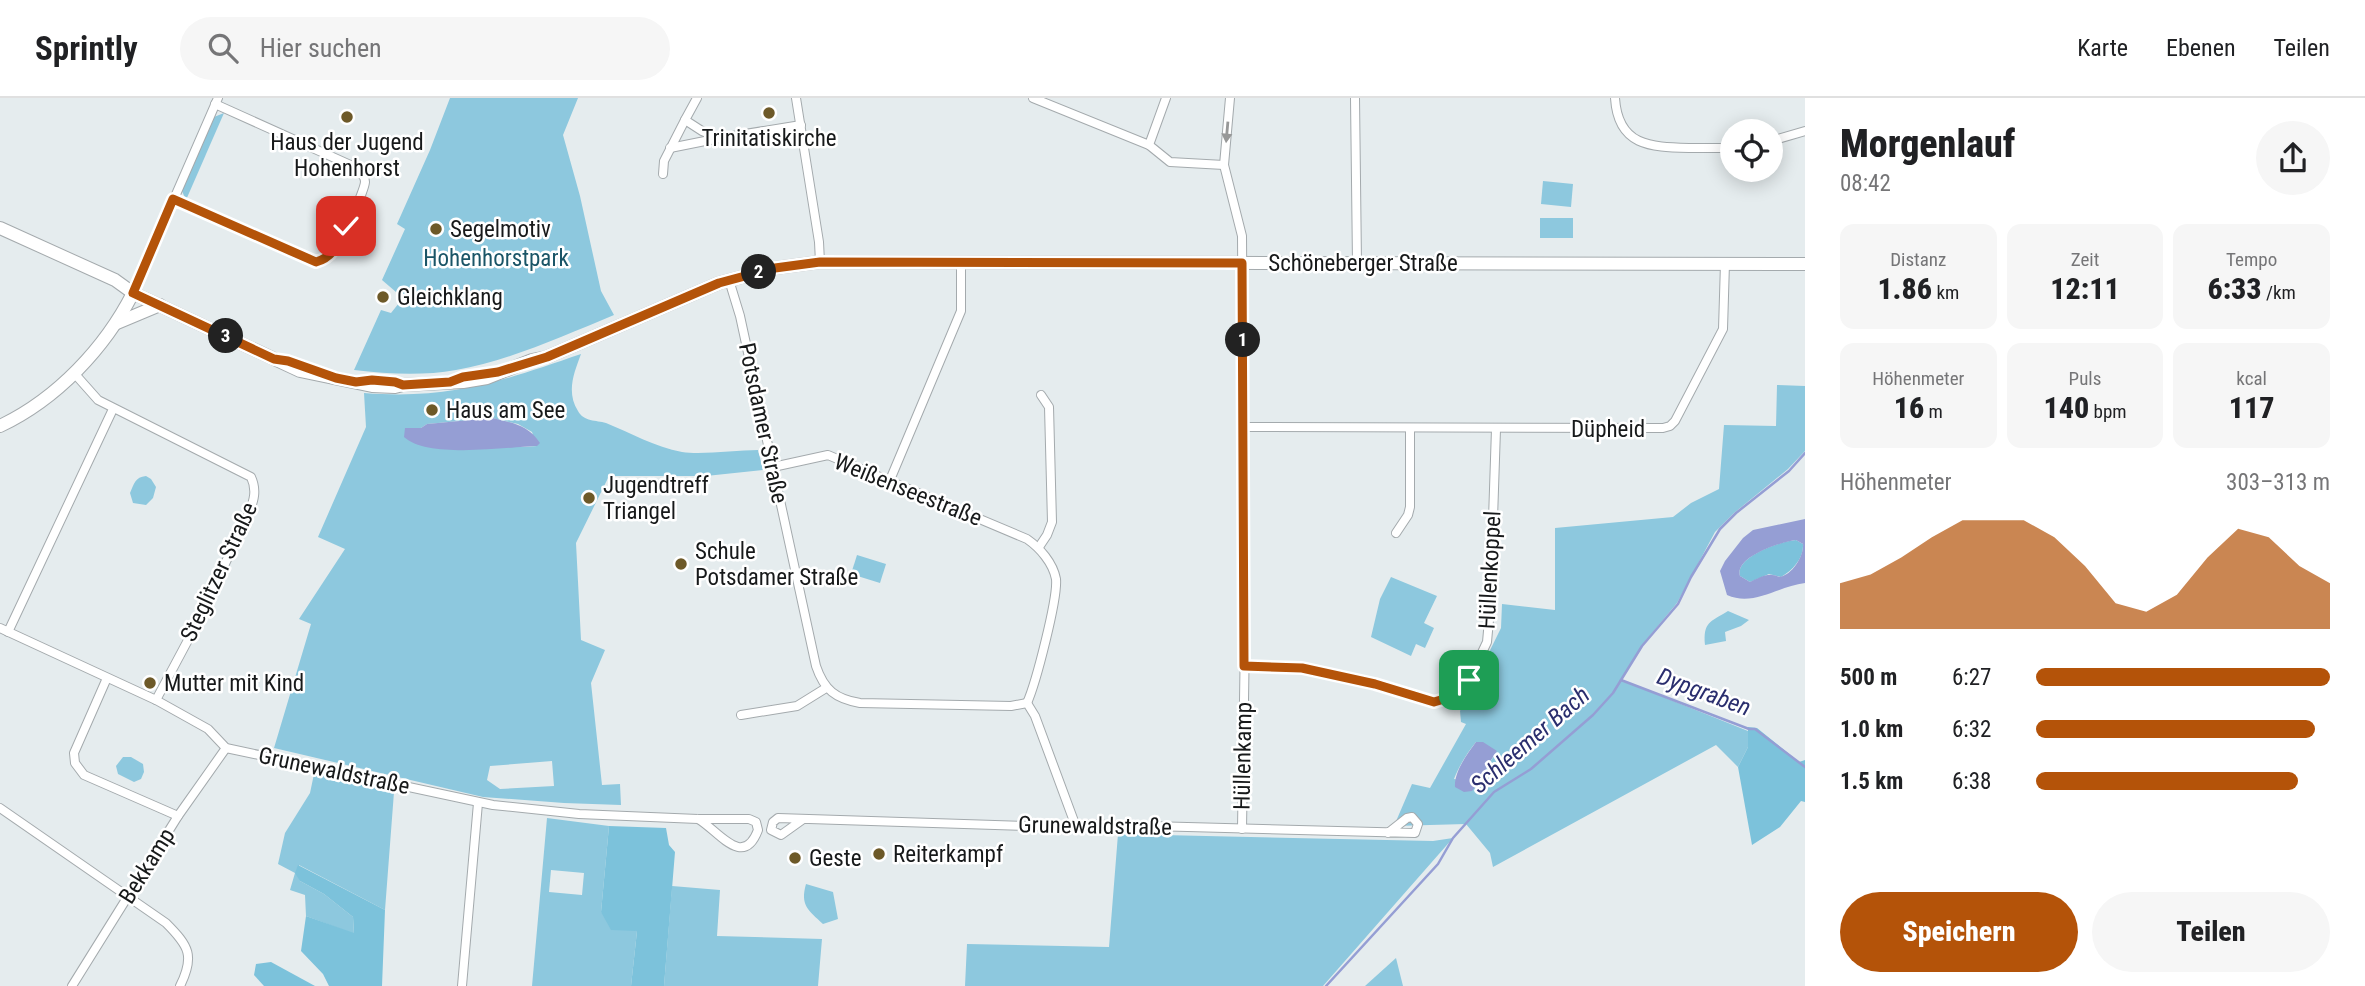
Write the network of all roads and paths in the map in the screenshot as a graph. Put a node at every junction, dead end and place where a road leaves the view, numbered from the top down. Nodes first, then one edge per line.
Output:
1 (697, 98) edge
2 (796, 98) edge
3 (1033, 98) edge
4 (1166, 98) edge
5 (1230, 98) edge
6 (1355, 98) edge
7 (1615, 98) edge
8 (216, 101) edge
9 (685, 120) junction
10 (801, 125) junction
11 (1805, 131) edge
12 (1783, 137) edge
13 (720, 138) junction
14 (1149, 145) junction
15 (670, 148) junction
16 (1720, 148) edge
17 (1224, 165) junction
18 (663, 174) dead end
19 (173, 199) junction
20 (0, 228) edge
21 (820, 262) junction
22 (961, 262) junction
23 (1242, 263) junction
24 (1357, 263) junction
25 (1725, 263) junction
26 (1805, 264) edge
27 (729, 280) junction
28 (133, 293) junction
29 (160, 305) junction
30 (117, 324) junction
31 (74, 373) junction
32 (1041, 395) dead end
33 (113, 409) junction
34 (0, 426) edge
35 (1244, 428) junction
36 (1410, 429) junction
37 (1496, 429) junction
38 (773, 467) junction
39 (890, 480) junction
40 (1396, 533) dead end
41 (1039, 547) junction
42 (4, 630) edge
43 (1244, 666) junction
44 (107, 678) junction
45 (826, 688) junction
46 (156, 700) junction
47 (1027, 703) junction
48 (741, 715) dead end
49 (226, 748) junction
50 (478, 803) junction
51 (0, 808) edge
52 (177, 816) junction
53 (698, 819) junction
54 (802, 820) dead end
55 (1075, 824) junction
56 (1242, 829) junction
57 (1388, 832) dead end
58 (128, 898) junction
59 (72, 986) edge
60 (180, 986) edge
61 (462, 986) edge

1 - 9 street
2 - 10 street
3 - 14 street
4 - 14 street
5 -> 17 street, Hüllenkamp
6 - 24 street
7 - 16 street
8 - 19 street
8 - 19 street
9 - 13 street
9 - 15 street
10 - 13 street
10 - 21 street
11 - 12 street
13 - 15 street
14 - 17 street
15 - 18 street
17 - 23 street, Hüllenkamp
19 - 28 street
20 - 28 street, Schöneberger Straße
21 - 22 street, Schöneberger Straße
21 - 27 street, Schöneberger Straße
22 - 23 street, Schöneberger Straße
22 - 39 street
23 - 24 street, Schöneberger Straße
23 - 35 street, Hüllenkamp
24 - 25 street, Schöneberger Straße
25 - 26 street, Schöneberger Straße
25 - 37 street, Düpheid
27 - 29 street, Schöneberger Straße
27 - 38 street, Potsdamer Straße
28 - 29 street, Schöneberger Straße
28 - 30 street
29 - 30 street
30 - 31 street
31 - 33 street, Steglitzer Straße
31 - 34 street
32 - 41 street
33 - 42 street
33 - 46 street, Steglitzer Straße
35 - 36 street, Düpheid
35 - 43 street, Hüllenkamp
36 - 37 street, Düpheid
36 - 40 street
37 - 43 street, Hüllenkoppel
38 - 39 street, Weißenseestraße
38 - 45 street, Potsdamer Straße
39 - 41 street, Weißenseestraße
41 - 47 street
42 - 44 street, Grunewaldstraße
43 - 56 street, Hüllenkamp
44 - 46 street, Grunewaldstraße
44 - 52 street
45 - 47 street
45 - 48 street
46 - 49 street, Grunewaldstraße
47 - 55 street
49 - 50 street, Grunewaldstraße
49 - 52 street, Bekkamp
50 - 53 street, Grunewaldstraße
50 - 61 street
51 - 58 street
52 - 58 street, Bekkamp
53 - 53 street, Grunewaldstraße
54 - 55 street, Grunewaldstraße
55 - 56 street, Grunewaldstraße
56 - 57 street, Grunewaldstraße
58 - 59 street, Bekkamp
58 - 60 street

